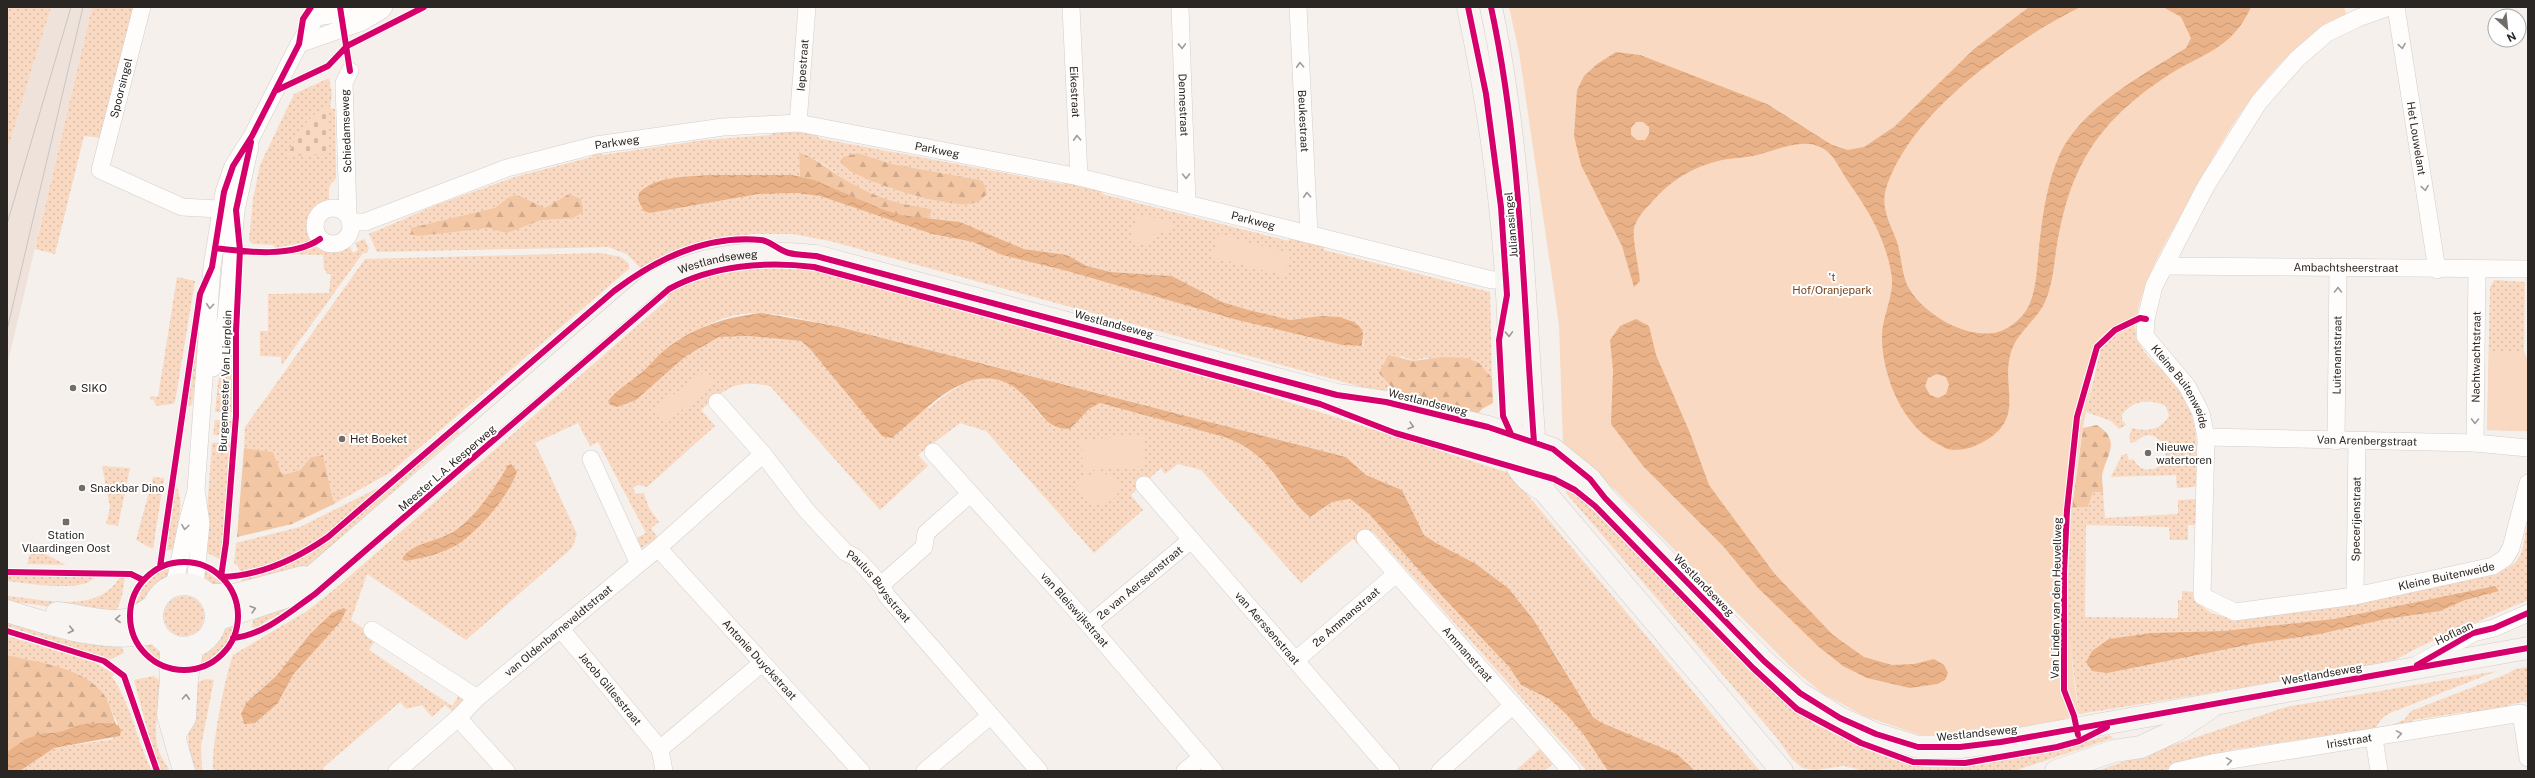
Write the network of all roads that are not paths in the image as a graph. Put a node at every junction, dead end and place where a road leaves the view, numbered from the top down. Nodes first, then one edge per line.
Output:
1 (142, 7) edge
2 (384, 7) edge
3 (387, 7) edge
4 (807, 7) edge
5 (1070, 7) edge
6 (1180, 7) edge
7 (1298, 7) edge
8 (1468, 7) edge
9 (1490, 7) edge
10 (2389, 7) edge
11 (2396, 7) edge
12 (299, 44) junction
13 (350, 71) dead end
14 (798, 123) junction
15 (1079, 177) junction
16 (1187, 203) junction
17 (229, 209) junction
18 (350, 219) joint
19 (1309, 234) junction
20 (2164, 266) junction
21 (212, 267) junction
22 (2338, 269) junction
23 (2528, 269) edge
24 (2437, 270) junction
25 (2477, 270) junction
26 (229, 276) junction
27 (1516, 279) junction
28 (651, 284) joint
29 (717, 402) dead end
30 (203, 407) junction
31 (2206, 437) junction
32 (2336, 441) junction
33 (2357, 442) junction
34 (2475, 443) junction
35 (1511, 444) junction
36 (2528, 448) edge
37 (933, 452) dead end
38 (1535, 452) junction
39 (763, 454) junction
40 (591, 459) dead end
41 (2528, 483) edge
42 (1144, 485) dead end
43 (196, 490) junction
44 (1544, 491) junction
45 (970, 494) junction
46 (1365, 538) dead end
47 (1191, 540) junction
48 (658, 548) junction
49 (638, 562) junction
50 (1396, 574) junction
51 (314, 575) junction
52 (881, 585) junction
53 (174, 586) junction
54 (202, 591) junction
55 (2355, 596) junction
56 (154, 606) junction
57 (7, 608) edge
58 (7, 611) edge
59 (2528, 612) edge
60 (216, 620) junction
61 (1089, 625) junction
62 (560, 628) junction
63 (2494, 628) junction
64 (372, 630) dead end
65 (164, 639) junction
66 (193, 646) junction
67 (2528, 648) edge
68 (1296, 660) junction
69 (2455, 660) junction
70 (762, 663) junction
71 (2412, 668) junction
72 (477, 698) junction
73 (2218, 703) junction
74 (1513, 705) junction
75 (2168, 712) junction
76 (990, 716) junction
77 (458, 718) junction
78 (175, 734) junction
79 (2374, 738) junction
80 (660, 749) junction
81 (2114, 751) junction
82 (1202, 757) junction
83 (2528, 758) edge
84 (2188, 770) edge
85 (184, 771) edge
86 (397, 771) edge
87 (506, 771) edge
88 (664, 771) edge
89 (861, 771) edge
90 (925, 771) edge
91 (1039, 771) edge
92 (1185, 771) edge
93 (1214, 771) edge
94 (1391, 771) edge
95 (1440, 771) edge
96 (1571, 771) edge
97 (1782, 771) edge
98 (2056, 771) edge
99 (2379, 771) edge

1 - 17 street, Spoorsingel
2 - 12 street
3 - 12 street
4 - 14 street, Iepestraat
15 -> 5 street, Eikestraat
6 -> 16 street, Dennestraat
19 -> 7 street, Beukestraat
8 - 27 main road, Julianasingel
9 - 27 main road, Julianasingel
10 - 20 street, Kleine Buitenweide
11 -> 24 street, Het Louwelant
12 - 17 street
13 - 18 street, Schiedamseweg
14 - 15 street, Parkweg
14 - 18 street, Parkweg
15 - 16 street, Parkweg
16 - 19 street, Parkweg
17 - 21 street, Burgemeester Van Lierplein
17 - 26 street, Burgemeester Van Lierplein
19 - 27 street, Parkweg
20 - 22 street, Ambachtsheerstraat
20 - 31 street, Kleine Buitenweide
21 - 26 street
21 -> 30 street, Burgemeester Van Lierplein
22 - 24 street, Ambachtsheerstraat
32 -> 22 street, Luitenantstraat
23 - 25 street, Ambachtsheerstraat
24 - 25 street, Ambachtsheerstraat
25 -> 34 street, Nachtwachtstraat
26 - 30 street, Burgemeester Van Lierplein
27 -> 35 main road, Julianasingel
27 - 38 main road, Julianasingel
28 - 35 main road, Westlandseweg
28 - 51 main road, Meester L.A. Kesperweg
29 - 39 street, Paulus Buysstraat
30 - 43 street, Burgemeester Van Lierplein
31 - 32 street, Van Arenbergstraat
31 - 55 street, Kleine Buitenweide
32 - 33 street, Van Arenbergstraat
33 - 34 street, Van Arenbergstraat
33 - 55 street, Specerijenstraat
34 - 36 street, Van Arenbergstraat
35 - 38 main road, Westlandseweg
35 - 44 main road
37 - 45 street, van Bleiswijkstraat
38 - 44 main road
38 - 75 main road, Westlandseweg
39 - 48 street, van Oldenbarneveldtstraat
39 - 52 street, Paulus Buysstraat
40 - 49 street
41 - 55 street, Kleine Buitenweide
42 - 47 street, van Aerssenstraat
43 -> 53 street, Burgemeester Van Lierplein
43 - 54 street, Burgemeester Van Lierplein
44 - 97 main road
45 - 52 street
45 - 61 street, van Bleiswijkstraat
46 - 50 street, Ammanstraat
47 - 61 street, 2e van Aerssenstraat
47 - 68 street, van Aerssenstraat
48 - 49 street, van Oldenbarneveldtstraat
48 - 70 street, Antonie Duyckstraat
49 - 62 street, van Oldenbarneveldtstraat
50 - 68 street, 2e Ammanstraat
50 - 74 street, Ammanstraat
51 - 54 main road, Meester L.A. Kesperweg
60 -> 51 main road, Meester L.A. Kesperweg
52 - 76 street, Paulus Buysstraat
53 - 54 main road
53 - 56 main road
54 - 60 main road, Burgemeester Van Lierplein
56 -> 57 main road
56 - 65 main road
58 -> 65 main road
59 - 63 street, Hoflaan
60 - 66 main road
61 - 82 street, van Bleiswijkstraat
62 - 72 street, van Oldenbarneveldtstraat
62 - 80 street, Jacob Gillesstraat
63 - 69 street, Hoflaan
63 - 71 street, Hoflaan
64 - 72 street
65 - 66 main road
65 - 78 main road
78 -> 66 main road
67 - 69 main road, Westlandseweg
68 - 94 street, van Aerssenstraat
69 - 71 main road, Westlandseweg
70 - 80 street
70 - 89 street, Antonie Duyckstraat
71 - 73 main road, Westlandseweg
72 - 77 street, van Oldenbarneveldtstraat
73 - 75 main road, Westlandseweg
73 - 81 main road, Westlandseweg
74 - 95 street
74 - 96 street, Ammanstraat
75 - 81 main road, Westlandseweg
76 - 90 street
76 - 91 street, Paulus Buysstraat
77 - 86 street, van Oldenbarneveldtstraat
77 - 87 street
78 - 85 main road
79 -> 83 street, Irisstraat
84 -> 79 street, Irisstraat
79 - 99 street
80 - 88 street, Jacob Gillesstraat
81 - 98 main road, Westlandseweg
82 - 92 street
82 - 93 street, van Bleiswijkstraat

